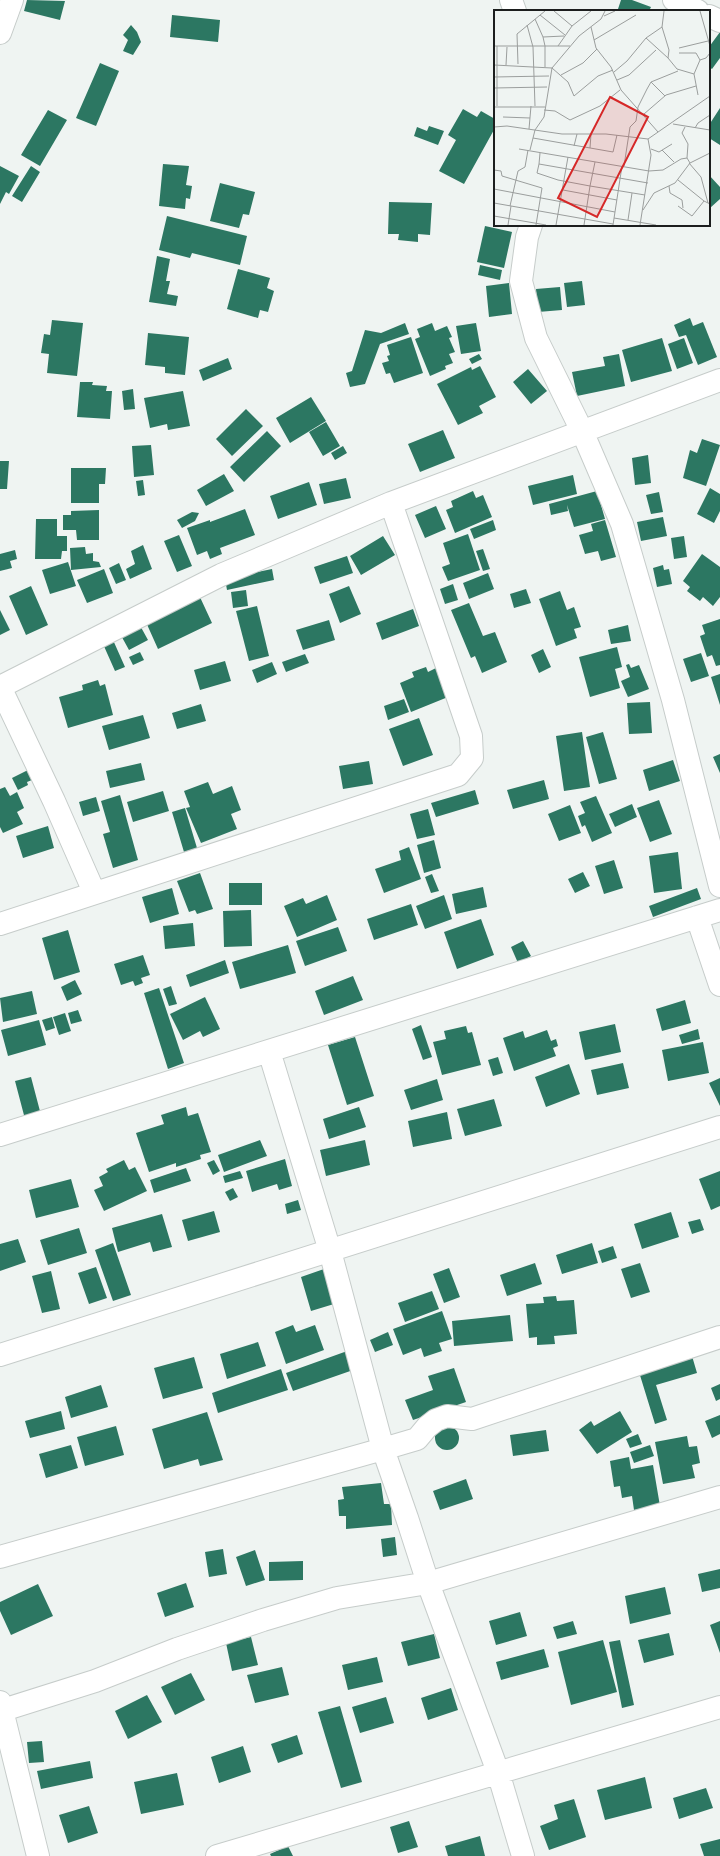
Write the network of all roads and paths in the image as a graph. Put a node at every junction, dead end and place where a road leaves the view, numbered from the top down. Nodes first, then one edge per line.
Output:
1 (12, 0) edge
2 (511, 0) edge
3 (674, 0) edge
4 (515, 10) edge
5 (696, 10) edge
6 (710, 16) edge
7 (720, 21) edge
8 (0, 33) edge
9 (531, 226) edge
10 (720, 380) edge
11 (582, 431) junction
12 (392, 503) junction
13 (0, 687) edge
14 (720, 886) edge
15 (94, 892) junction
16 (720, 910) edge
17 (697, 917) junction
18 (0, 924) edge
19 (720, 985) edge
20 (269, 1051) junction
21 (720, 1128) edge
22 (0, 1135) edge
23 (330, 1251) junction
24 (720, 1337) edge
25 (0, 1355) edge
26 (383, 1449) junction
27 (720, 1497) edge
28 (0, 1557) edge
29 (428, 1583) junction
30 (1, 1706) edge
31 (720, 1707) edge
32 (498, 1772) junction
33 (38, 1856) edge
34 (217, 1856) edge
35 (522, 1856) edge

1 - 8 street
2 - 4 street
3 - 5 street
6 - 7 street
9 - 11 street
10 - 11 street
11 - 12 street
11 - 14 street
12 - 13 street
12 - 15 street
13 - 15 street
15 - 18 street
16 - 17 street
17 - 19 street
17 - 20 street
20 - 22 street
20 - 23 street
21 - 23 street
23 - 25 street
23 - 26 street
24 - 26 street
26 - 28 street
26 - 29 street
27 - 29 street
29 - 30 street
29 - 32 street
30 - 33 street
31 - 32 street
32 - 34 street
32 - 35 street

